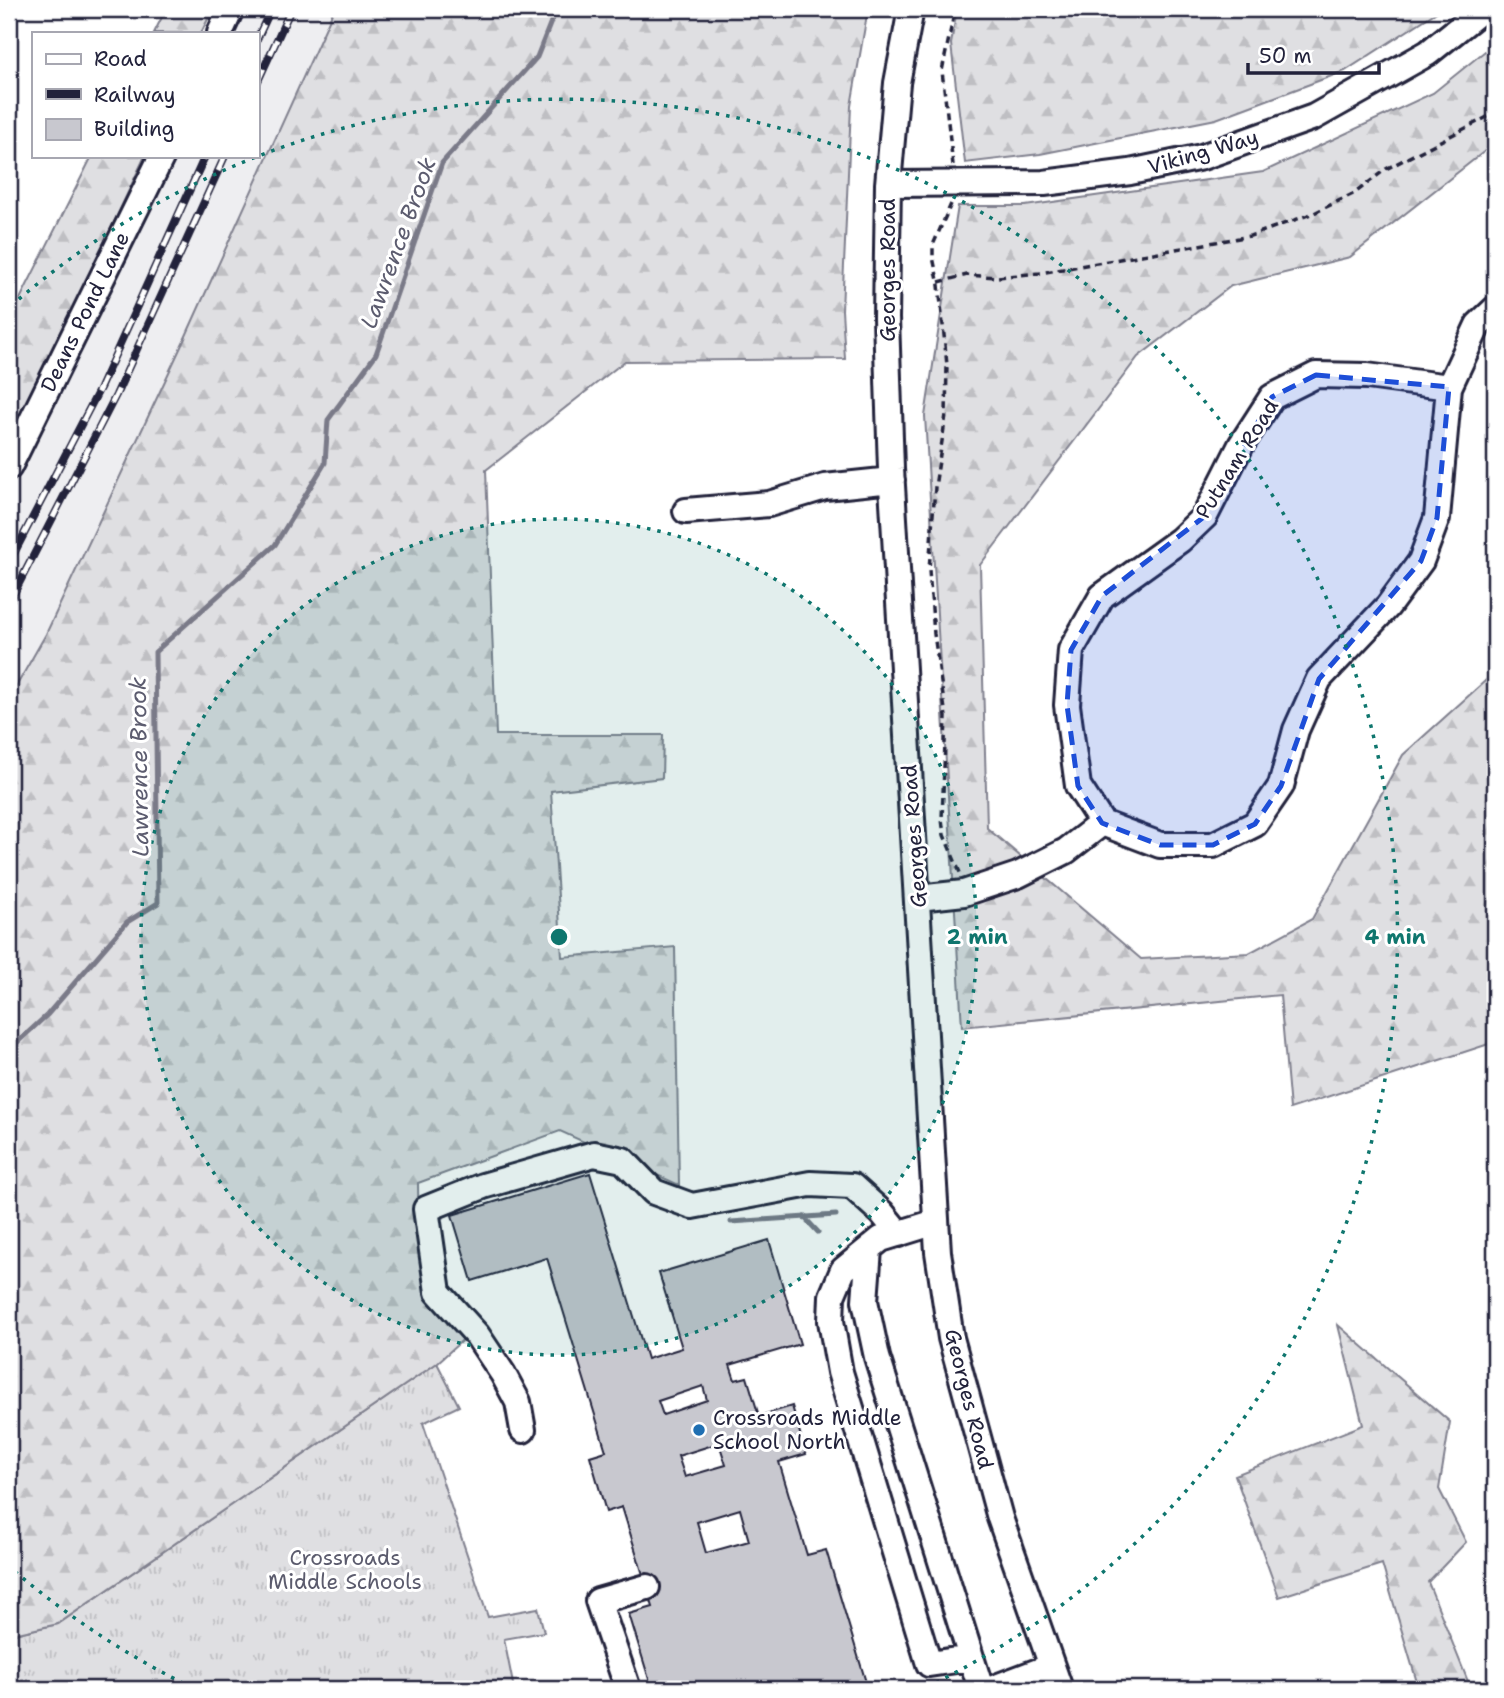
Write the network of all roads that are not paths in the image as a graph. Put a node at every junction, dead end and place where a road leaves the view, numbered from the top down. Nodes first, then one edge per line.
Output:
1 (231, 9) edge
2 (911, 9) edge
3 (1483, 9) edge
4 (220, 32) edge
5 (161, 158) edge
6 (888, 184) junction
7 (1495, 309) edge
8 (1449, 387) junction
9 (9, 467) edge
10 (892, 480) junction
11 (686, 512) dead end
12 (1102, 823) junction
13 (918, 898) junction
14 (936, 1222) junction
15 (899, 1234) junction
16 (869, 1249) junction
17 (523, 1430) dead end
18 (647, 1587) dead end
19 (970, 1658) junction
20 (1056, 1678) edge
21 (628, 1689) edge
22 (981, 1689) edge
23 (991, 1689) edge

1 - 4 street
2 - 6 street, Georges Road
3 - 6 street, Viking Way
5 - 9 street, Deans Pond Lane
6 - 10 street, Georges Road
7 - 8 street
8 - 12 street
8 - 12 street, Putnam Road
10 - 11 street
10 - 13 street, Georges Road
12 - 13 street
13 - 14 street, Georges Road
14 - 15 street
14 - 20 street, Georges Road
15 - 16 street
15 - 17 street
16 - 19 street
16 - 19 street
18 - 21 street
19 - 22 street
20 - 23 street

